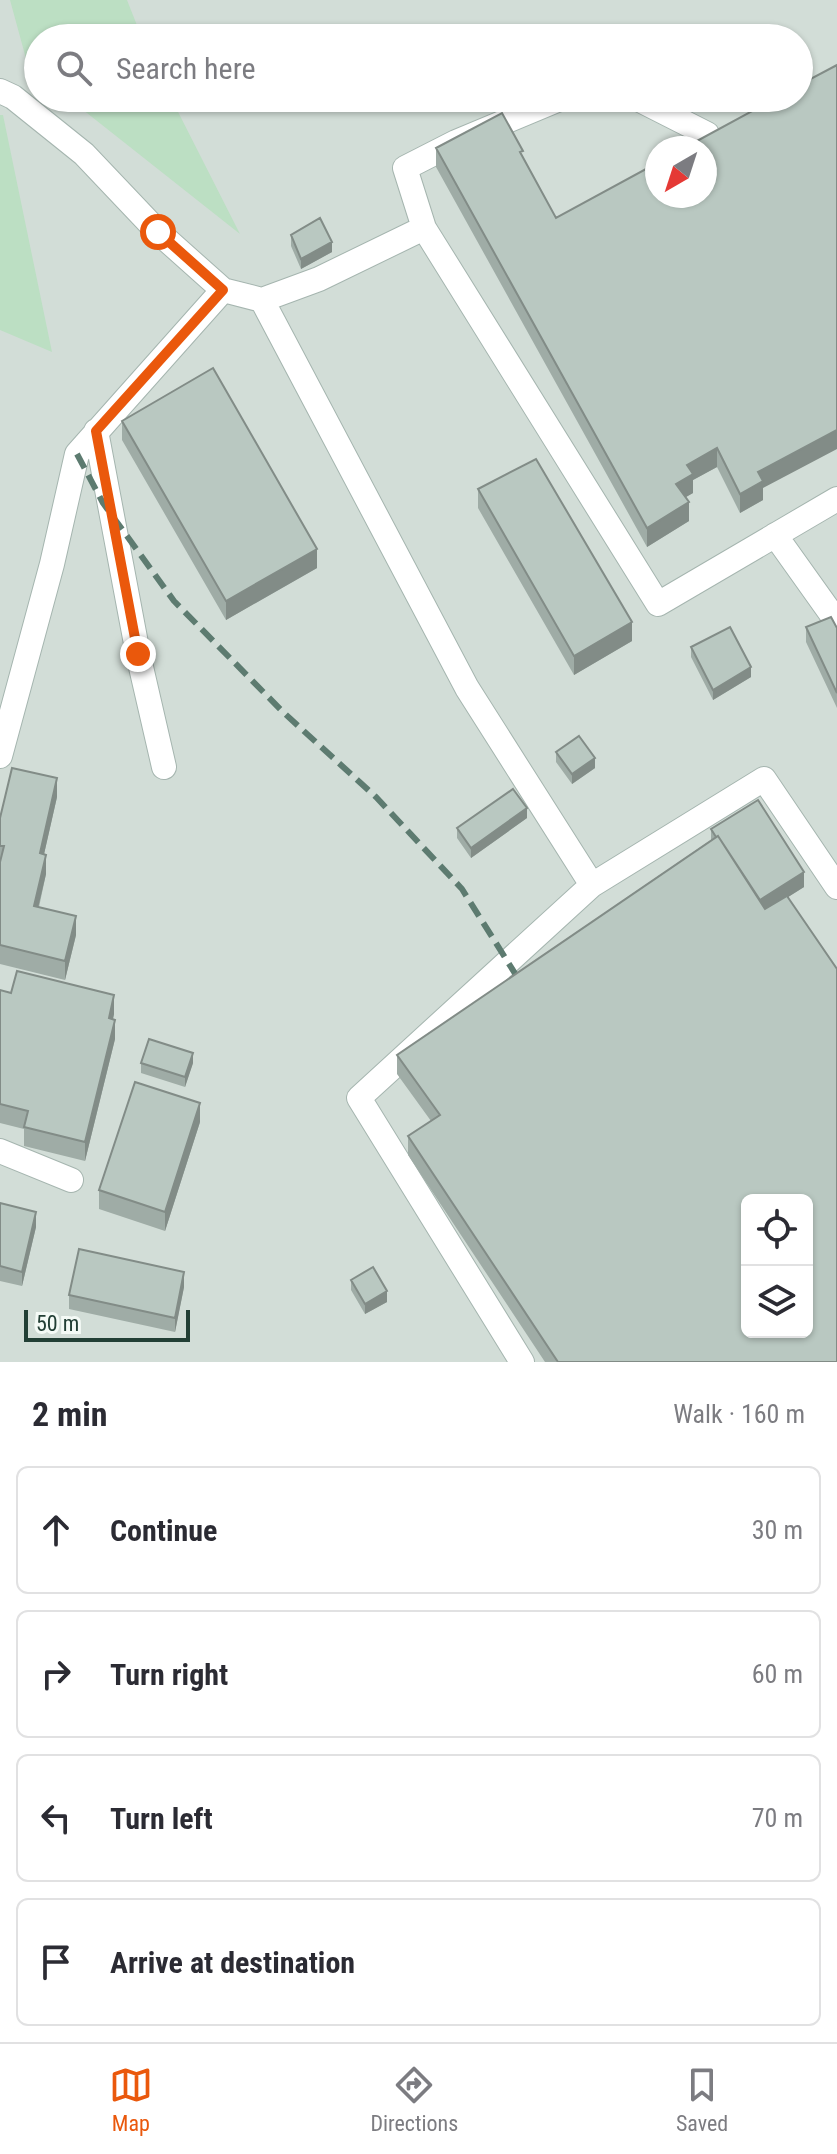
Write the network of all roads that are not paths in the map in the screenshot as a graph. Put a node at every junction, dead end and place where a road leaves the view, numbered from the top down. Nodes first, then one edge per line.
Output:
1 (0, 91) edge
2 (24, 106) edge
3 (32, 112) edge
4 (528, 112) edge
5 (664, 112) edge
6 (707, 134) edge
7 (424, 228) junction
8 (223, 290) junction
9 (262, 300) junction
10 (96, 431) junction
11 (837, 499) edge
12 (775, 535) junction
13 (837, 622) edge
14 (0, 756) edge
15 (164, 767) dead end
16 (592, 885) junction
17 (837, 887) edge
18 (0, 1151) edge
19 (71, 1180) dead end
20 (522, 1362) edge

1 - 2 lane
3 - 8 lane
4 - 7 lane
5 - 6 lane
7 - 9 lane
7 - 12 lane
8 - 9 lane
8 - 10 lane
9 - 16 lane
10 - 14 lane
10 - 15 lane
11 - 12 lane
12 - 13 lane
16 - 17 lane
16 - 20 lane
18 - 19 lane

